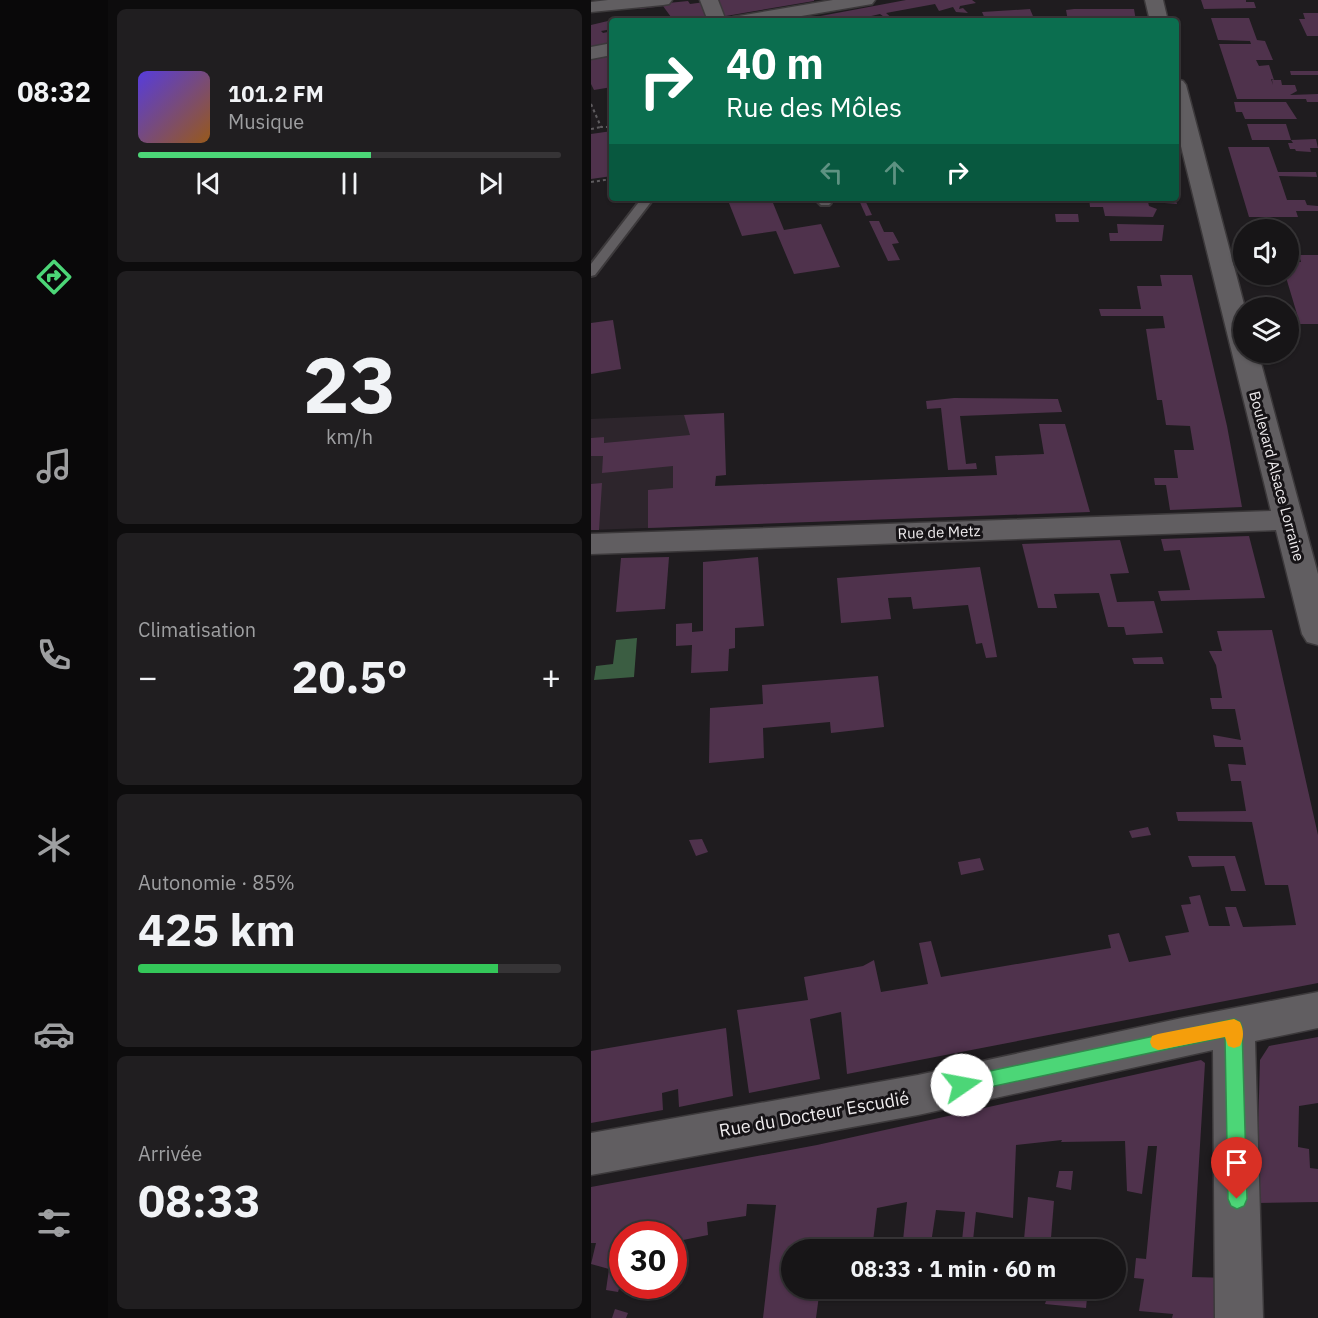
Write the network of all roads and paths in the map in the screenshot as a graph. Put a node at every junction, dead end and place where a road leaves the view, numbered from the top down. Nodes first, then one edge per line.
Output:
1 (663, 0) edge
2 (709, 0) edge
3 (865, 0) edge
4 (1154, 0) edge
5 (591, 7) edge
6 (716, 18) edge
7 (756, 18) edge
8 (1158, 18) edge
9 (609, 50) edge
10 (591, 53) edge
11 (1179, 97) edge
12 (591, 104) edge
13 (601, 127) junction
14 (609, 127) edge
15 (591, 129) edge
16 (609, 179) edge
17 (591, 182) edge
18 (646, 201) edge
19 (591, 272) edge
20 (1233, 309) edge
21 (1248, 363) edge
22 (1288, 520) junction
23 (591, 544) edge
24 (1318, 634) edge
25 (1318, 1010) edge
26 (1234, 1027) junction
27 (591, 1154) edge
28 (1239, 1318) edge

1 - 5 street
2 - 6 street
3 - 7 street
4 - 8 street
9 - 10 street
11 - 20 street
12 - 13 path
13 - 14 path
13 - 15 path
16 - 17 path
18 - 19 lane
21 - 22 street, Boulevard Alsace Lorraine
22 - 23 street, Rue de Metz
22 - 24 street, Boulevard Alsace Lorraine
25 - 26 street, Rue du Docteur Escudié
26 - 27 street, Rue du Docteur Escudié
26 - 28 street

